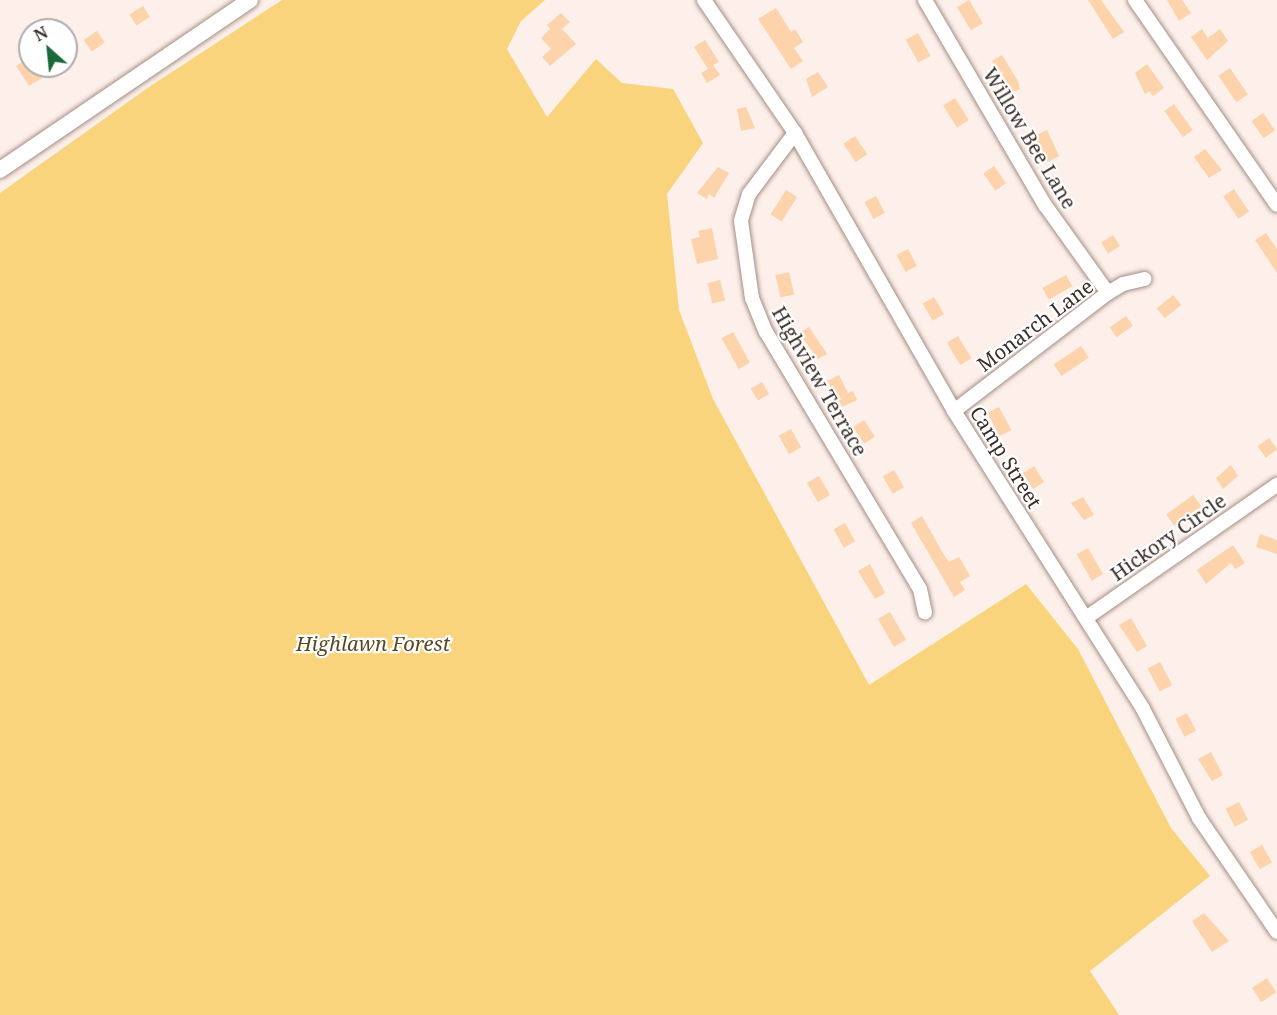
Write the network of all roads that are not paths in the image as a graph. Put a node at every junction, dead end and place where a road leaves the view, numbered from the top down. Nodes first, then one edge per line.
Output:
1 (250, 0) edge
2 (704, 0) edge
3 (925, 0) edge
4 (1136, 0) edge
5 (795, 133) junction
6 (0, 170) edge
7 (1277, 204) edge
8 (1144, 279) dead end
9 (1108, 294) junction
10 (954, 411) junction
11 (1276, 488) edge
12 (925, 612) dead end
13 (1086, 618) junction
14 (1277, 932) edge

1 - 6 main road
2 - 5 street, Camp Street
3 - 9 street, Willow Bee Lane
4 - 7 street
5 - 10 street, Camp Street
5 - 12 street, Highview Terrace
8 - 9 street, Monarch Lane
9 - 10 street, Monarch Lane
10 - 13 street, Camp Street
11 - 13 street, Hickory Circle
13 - 14 street, Camp Street

